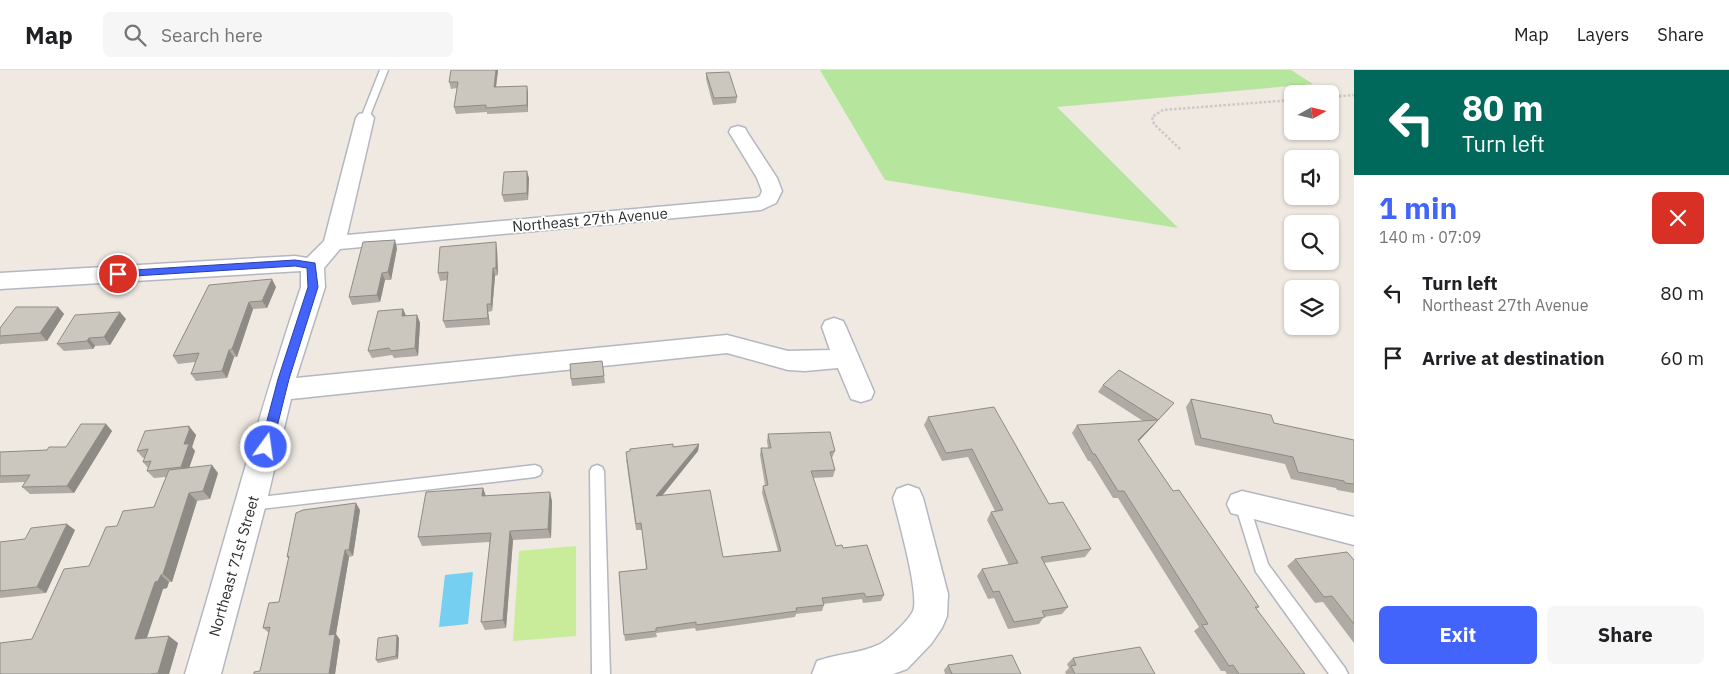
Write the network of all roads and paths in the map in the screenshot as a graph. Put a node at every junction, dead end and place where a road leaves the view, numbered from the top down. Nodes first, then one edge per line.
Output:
1 (384, 70) edge
2 (1354, 95) edge
3 (1339, 96) edge
4 (1284, 101) edge
5 (365, 118) joint
6 (738, 132) dead end
7 (1180, 149) dead end
8 (334, 243) junction
9 (312, 266) junction
10 (0, 282) edge
11 (834, 326) dead end
12 (847, 358) junction
13 (281, 390) junction
14 (862, 392) dead end
15 (535, 471) dead end
16 (597, 471) dead end
17 (908, 498) dead end
18 (251, 504) junction
19 (1242, 504) joint
20 (1354, 531) edge
21 (851, 672) edge
22 (204, 674) edge
23 (600, 674) edge
24 (1339, 674) edge

1 - 5 lane
2 - 3 path
4 - 7 path
5 - 8 street
6 - 8 street, Northeast 27th Avenue
8 - 9 street
9 - 10 street
9 - 13 street, Northeast 71st Street
11 - 12 street
12 - 13 street
12 - 14 street
13 - 18 street, Northeast 71st Street
15 - 18 lane
16 - 23 lane
17 - 21 street
18 - 22 street, Northeast 71st Street
19 - 20 street
19 - 24 lane

